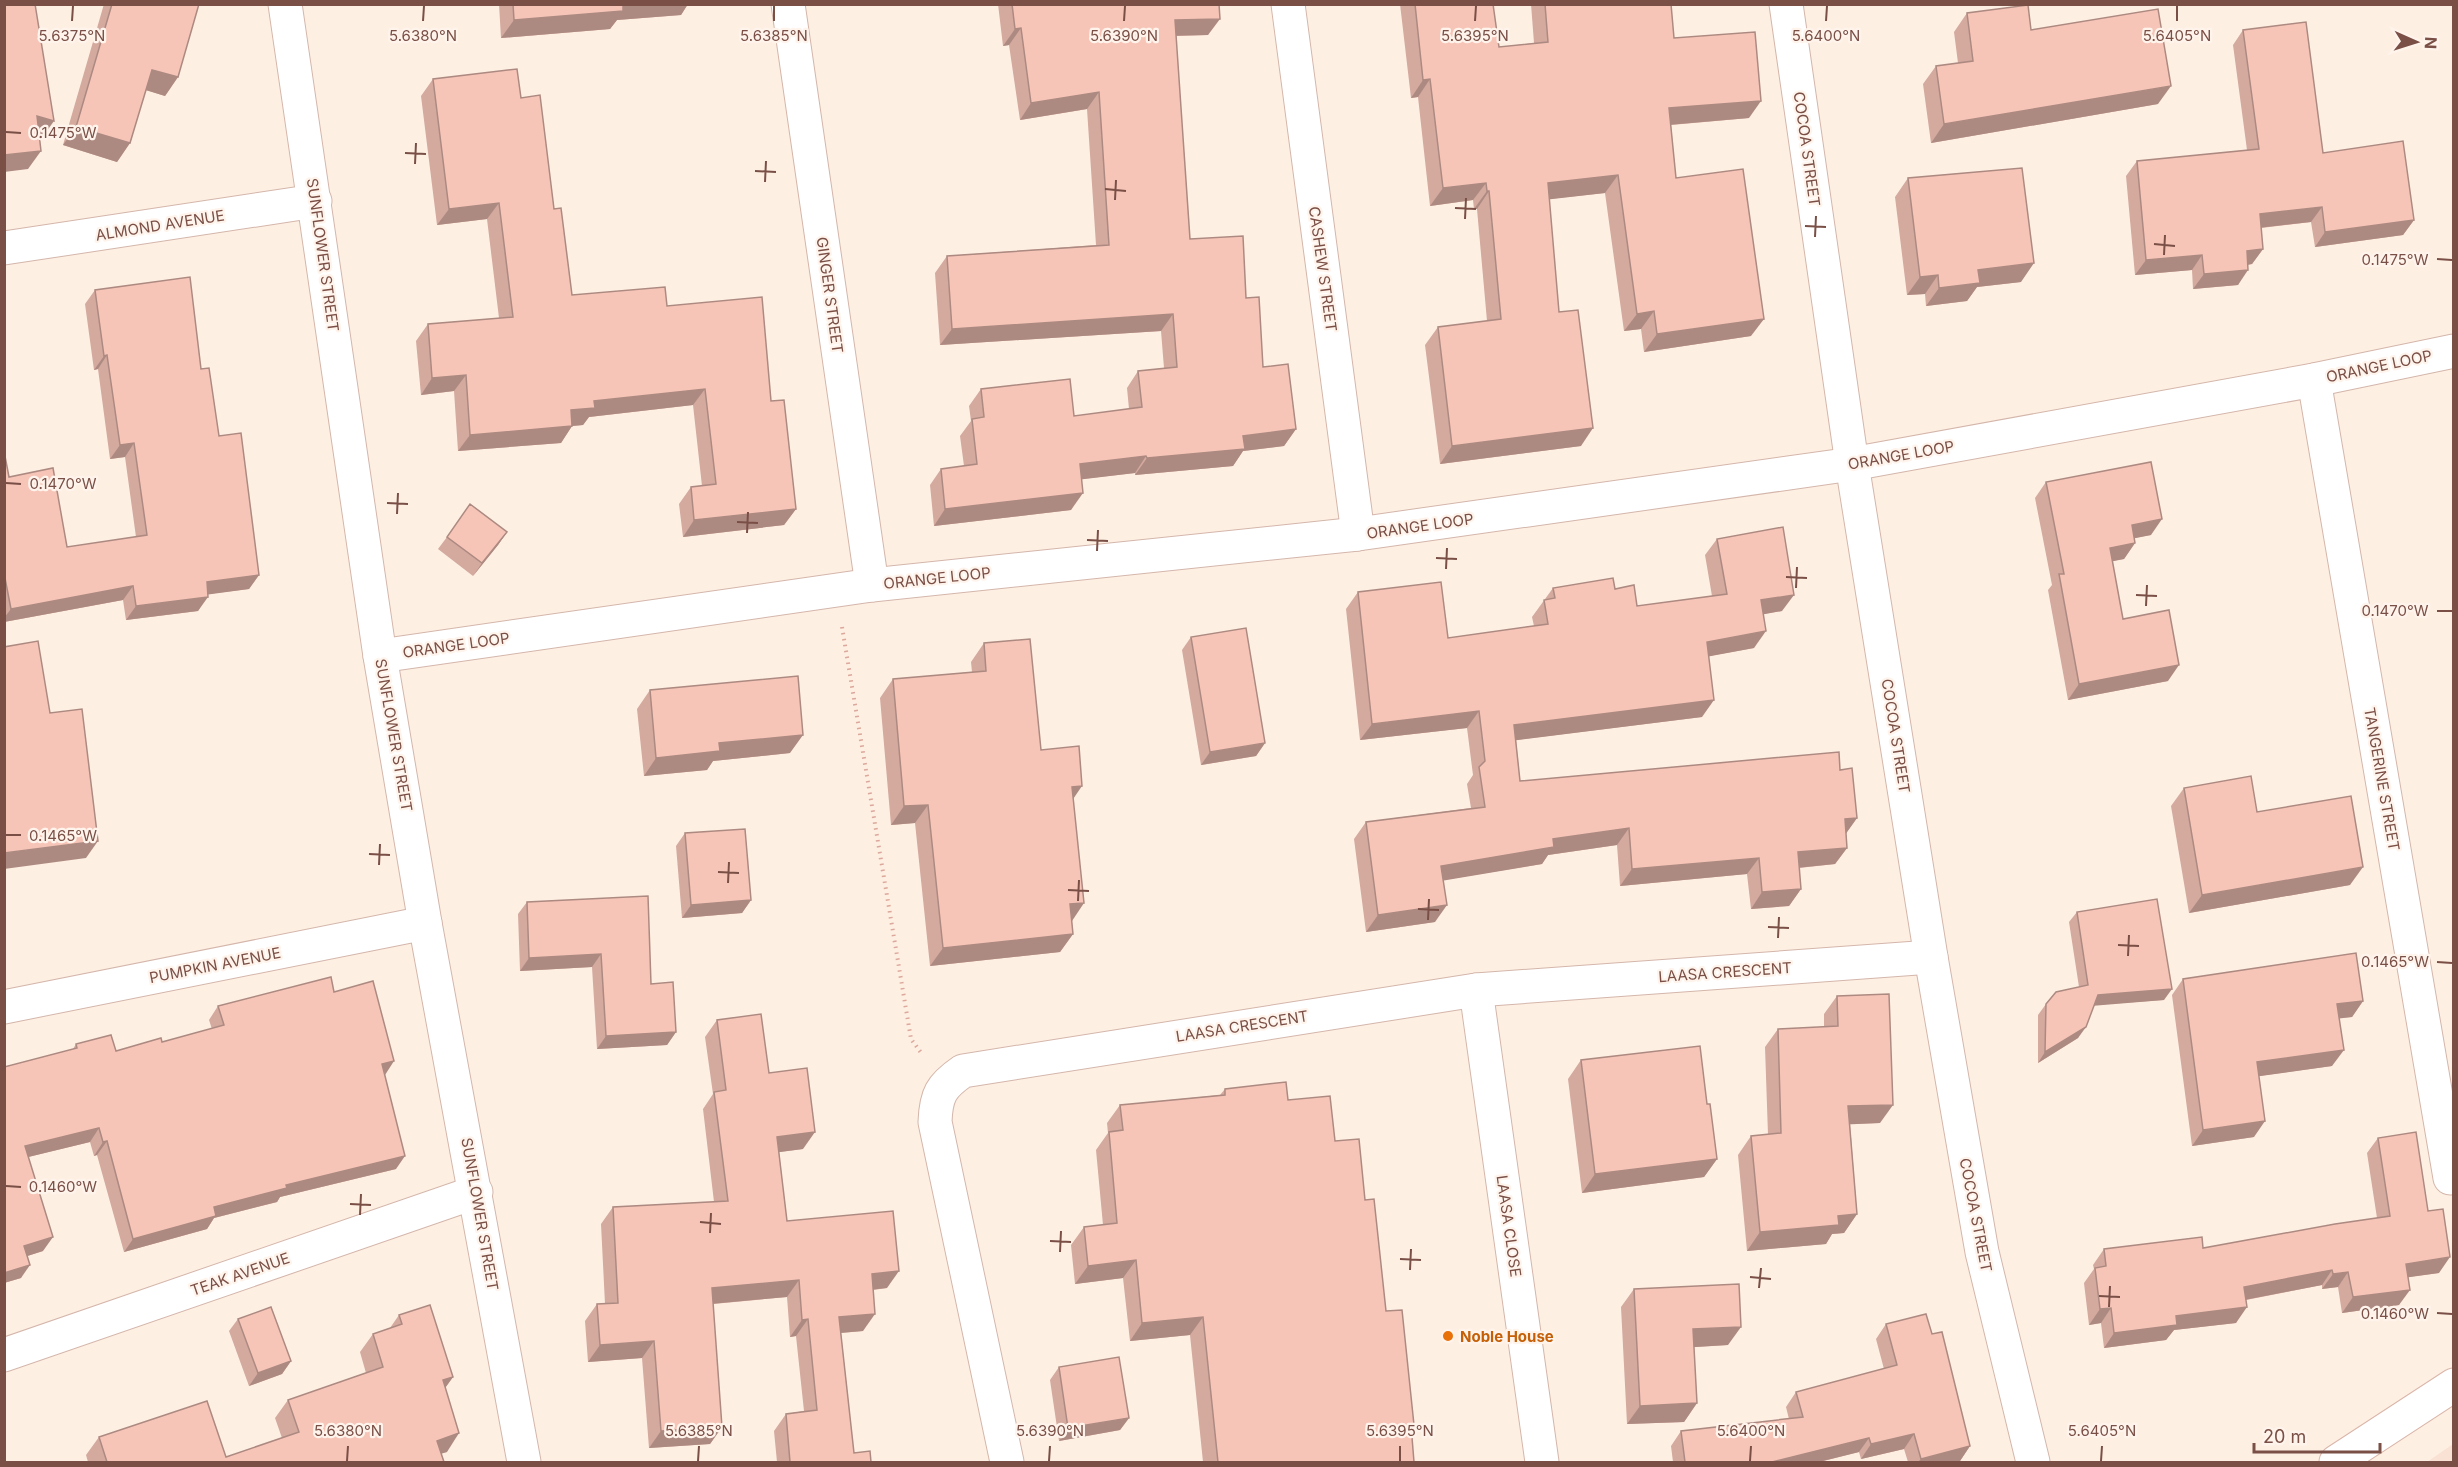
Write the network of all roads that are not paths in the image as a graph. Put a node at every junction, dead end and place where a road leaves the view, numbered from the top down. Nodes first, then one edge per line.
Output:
1 (285, 4) edge
2 (788, 4) edge
3 (1287, 4) edge
4 (1786, 4) edge
5 (315, 201) junction
6 (4, 248) edge
7 (2454, 351) edge
8 (2314, 380) junction
9 (1852, 464) junction
10 (1358, 534) junction
11 (872, 585) junction
12 (380, 656) junction
13 (425, 923) junction
14 (1931, 957) junction
15 (1476, 990) junction
16 (4, 1007) edge
17 (2450, 1178) dead end
18 (476, 1192) junction
19 (4, 1355) edge
20 (2454, 1385) edge
21 (524, 1462) edge
22 (1007, 1462) edge
23 (1542, 1462) edge
24 (2033, 1462) edge
25 (2336, 1462) edge

1 - 5 street, SUNFLOWER STREET
2 - 11 street, GINGER STREET
3 - 10 street, CASHEW STREET
4 - 9 street, COCOA STREET
5 - 6 street, ALMOND AVENUE
5 - 12 street, SUNFLOWER STREET
7 - 8 street, ORANGE LOOP
8 - 9 street, ORANGE LOOP
8 - 17 street, TANGERINE STREET
9 - 10 street, ORANGE LOOP
9 - 14 street, COCOA STREET
10 - 11 street, ORANGE LOOP
11 - 12 street, ORANGE LOOP
12 - 13 street, SUNFLOWER STREET
13 - 16 street, PUMPKIN AVENUE
13 - 18 street, SUNFLOWER STREET
14 - 15 street, LAASA CRESCENT
14 - 24 street, COCOA STREET
15 - 22 street, LAASA CRESCENT
15 - 23 street, LAASA CLOSE
18 - 19 street, TEAK AVENUE
18 - 21 street, SUNFLOWER STREET
20 - 25 street

